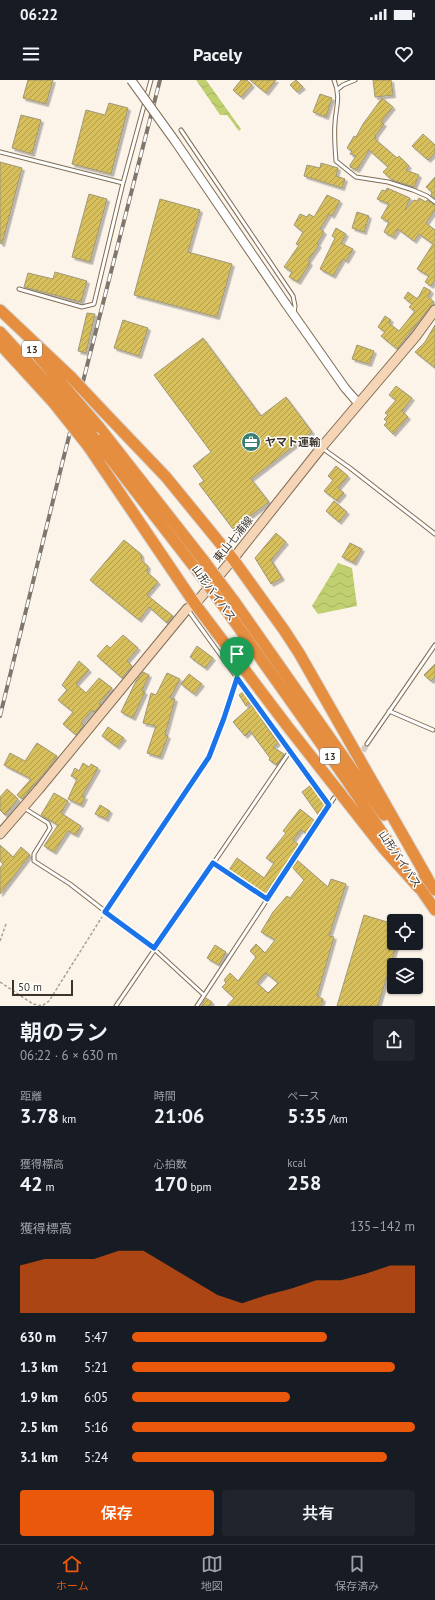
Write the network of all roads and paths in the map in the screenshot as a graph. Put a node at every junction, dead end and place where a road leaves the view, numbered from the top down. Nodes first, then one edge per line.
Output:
1 (132, 80) edge
2 (151, 80) edge
3 (334, 80) edge
4 (355, 80) edge
5 (338, 89) junction
6 (181, 130) dead end
7 (0, 152) edge
8 (124, 183) junction
9 (435, 202) edge
10 (19, 289) dead end
11 (435, 310) edge
12 (0, 311) edge
13 (294, 315) junction
14 (0, 332) edge
15 (0, 344) edge
16 (61, 390) junction
17 (358, 403) junction
18 (91, 443) junction
19 (322, 448) junction
20 (435, 534) edge
21 (233, 559) junction
22 (191, 606) junction
23 (435, 645) edge
24 (237, 678) junction
25 (389, 711) junction
26 (433, 730) dead end
27 (367, 744) tunnel mouth
28 (290, 750) junction
29 (334, 798) dead end
30 (329, 805) junction
31 (22, 807) junction
32 (0, 834) edge
33 (213, 863) junction
34 (428, 879) junction
35 (419, 888) junction
36 (435, 890) edge
37 (267, 899) junction
38 (435, 910) edge
39 (105, 912) junction
40 (6, 924) dead end
41 (0, 940) edge
42 (154, 948) junction
43 (0, 982) edge
44 (204, 995) junction
45 (116, 1006) edge
46 (197, 1006) edge

1 - 13 street, bridge
2 - 8 lane
3 - 5 lane
4 - 5 lane
5 - 9 lane
6 - 13 lane
7 - 8 lane
8 - 10 lane
11 - 17 main road, 東山七浦線
12 - 16 highway, 山形バイパス / 13
13 - 17 street
14 - 16 highway, 山形バイパス / 13
15 - 16 highway
16 - 18 highway, 山形バイパス / 13, bridge
16 - 21 highway, bridge
16 - 34 highway, 山形バイパス / 13, bridge
17 - 19 main road, 東山七浦線
18 - 22 highway
18 - 35 highway, 山形バイパス / 13, bridge
19 - 20 lane
19 - 21 main road, 東山七浦線
21 - 22 main road, 東山七浦線
21 - 34 highway
22 - 24 lane
22 - 31 main road, 東山七浦線
22 - 35 highway
23 - 25 lane
24 - 28 lane
24 - 39 lane
25 - 26 lane
25 - 27 lane
28 - 30 lane
28 - 33 lane
29 - 30 lane
30 - 37 lane
31 - 32 main road, 東山七浦線
31 - 39 lane
33 - 37 path
33 - 42 lane
34 - 36 highway, 山形バイパス / 13
35 - 38 highway, 山形バイパス / 13
37 - 44 lane
39 - 42 lane
39 - 43 path
40 - 41 path
42 - 44 lane
42 - 45 lane
44 - 46 lane

